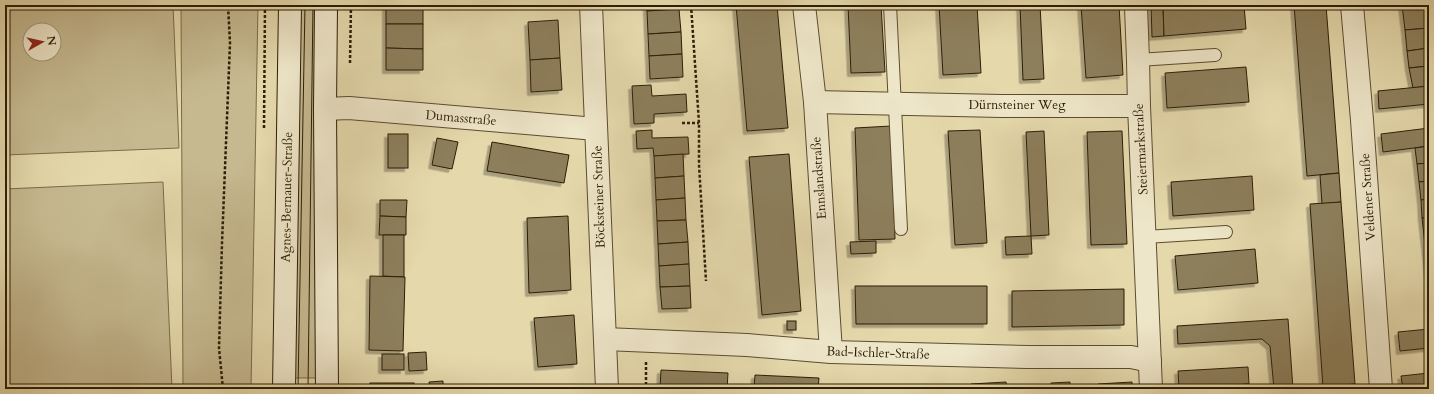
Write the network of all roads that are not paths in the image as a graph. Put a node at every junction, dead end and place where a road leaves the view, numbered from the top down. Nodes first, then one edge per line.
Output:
1 (290, 5) edge
2 (326, 5) edge
3 (591, 5) edge
4 (804, 5) edge
5 (890, 5) edge
6 (1352, 5) edge
7 (1136, 7) dead end
8 (1215, 55) dead end
9 (1138, 60) junction
10 (815, 102) junction
11 (895, 103) junction
12 (1139, 106) junction
13 (325, 109) junction
14 (596, 129) junction
15 (901, 229) dead end
16 (1226, 232) dead end
17 (1146, 238) junction
18 (605, 339) junction
19 (831, 352) junction
20 (1150, 361) junction
21 (284, 389) edge
22 (327, 389) edge
23 (607, 389) edge
24 (1152, 389) edge
25 (1381, 389) edge

1 - 21 street, Agnes-Bernauer-Straße
2 - 13 street
3 - 14 street, Böcksteiner Straße
4 - 10 street, Ennslandstraße
5 - 11 lane
6 - 25 street, Veldener Straße
7 - 9 street, Steiermarkstraße
8 - 9 lane
9 - 12 street, Steiermarkstraße
10 - 11 street, Dürnsteiner Weg
10 - 19 street, Ennslandstraße
11 - 12 street, Dürnsteiner Weg
11 - 15 lane
12 - 17 street, Steiermarkstraße
13 - 14 street, Dumasstraße
13 - 22 street
14 - 18 street, Böcksteiner Straße
16 - 17 lane
17 - 20 street, Steiermarkstraße
18 - 19 street, Bad-Ischler-Straße
18 - 23 street, Böcksteiner Straße
19 - 20 street, Bad-Ischler-Straße
20 - 24 street, Steiermarkstraße

